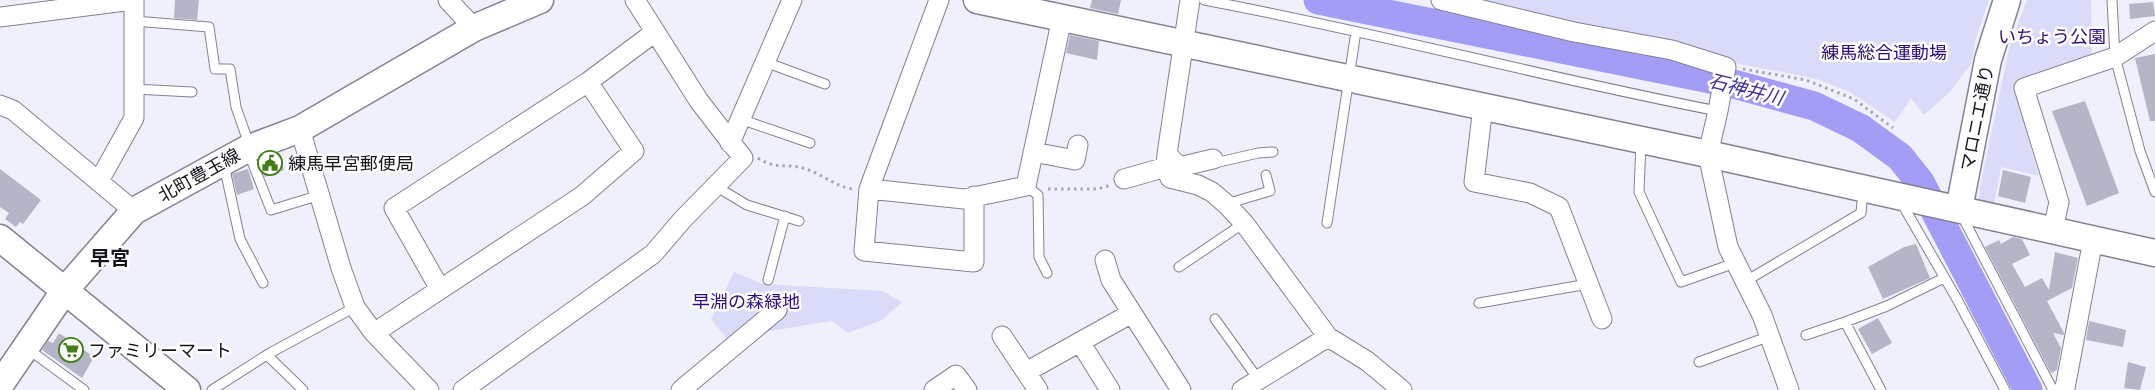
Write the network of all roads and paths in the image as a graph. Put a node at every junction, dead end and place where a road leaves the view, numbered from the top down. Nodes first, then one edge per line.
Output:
1 (134, 0) edge
2 (448, 0) edge
3 (540, 0) edge
4 (635, 0) edge
5 (792, 0) edge
6 (939, 0) edge
7 (977, 0) edge
8 (1190, 0) edge
9 (1204, 0) edge
10 (1441, 0) edge
11 (2007, 0) edge
12 (2112, 0) edge
13 (490, 16) edge
14 (0, 17) edge
15 (1062, 18) junction
16 (134, 21) junction
17 (2155, 31) edge
18 (655, 32) junction
19 (1355, 38) dead end
20 (1183, 44) junction
21 (2115, 57) junction
22 (765, 62) junction
23 (1726, 67) junction
24 (1348, 79) junction
25 (588, 82) junction
26 (825, 84) dead end
27 (134, 89) junction
28 (192, 92) dead end
29 (0, 104) edge
30 (1483, 106) junction
31 (1718, 111) junction
32 (740, 119) junction
33 (1893, 128) dead end
34 (300, 129) junction
35 (1641, 140) junction
36 (730, 143) junction
37 (810, 143) dead end
38 (1078, 145) dead end
39 (248, 148) junction
40 (1033, 152) junction
41 (1273, 152) dead end
42 (1708, 154) junction
43 (743, 158) junction
44 (1213, 159) joint
45 (1166, 160) junction
46 (223, 162) junction
47 (1266, 175) dead end
48 (1124, 179) joint
49 (99, 182) junction
50 (717, 187) junction
51 (1029, 188) junction
52 (1864, 188) junction
53 (869, 190) junction
54 (2155, 192) edge
55 (320, 195) junction
56 (974, 196) junction
57 (1898, 196) junction
58 (1226, 204) junction
59 (1955, 208) junction
60 (134, 211) junction
61 (785, 216) junction
62 (799, 221) dead end
63 (1244, 223) junction
64 (1327, 223) dead end
65 (2053, 230) junction
66 (0, 238) edge
67 (2093, 240) junction
68 (2155, 254) edge
69 (1105, 260) dead end
70 (1735, 263) junction
71 (1179, 267) dead end
72 (1047, 273) dead end
73 (1944, 278) junction
74 (768, 280) dead end
75 (1746, 281) junction
76 (264, 283) dead end
77 (1588, 284) junction
78 (440, 289) junction
79 (65, 290) junction
80 (1479, 304) dead end
81 (355, 306) junction
82 (777, 310) dead end
83 (1132, 313) junction
84 (1215, 319) dead end
85 (1602, 319) dead end
86 (1845, 322) junction
87 (374, 333) junction
88 (1002, 336) dead end
89 (1770, 336) junction
90 (1806, 336) dead end
91 (1328, 337) junction
92 (1080, 342) junction
93 (26, 348) junction
94 (267, 354) junction
95 (1699, 362) dead end
96 (1026, 372) junction
97 (1258, 379) junction
98 (0, 385) edge
99 (422, 388) edge
100 (84, 390) edge
101 (187, 390) edge
102 (212, 390) edge
103 (303, 390) edge
104 (463, 390) edge
105 (682, 390) edge
106 (934, 390) edge
107 (967, 390) edge
108 (1038, 390) edge
109 (1110, 390) edge
110 (1181, 390) edge
111 (1242, 390) edge
112 (1402, 390) edge
113 (1789, 390) edge
114 (1881, 390) edge
115 (2005, 390) edge
116 (2053, 390) edge
117 (2062, 390) edge

1 - 14 street
1 - 16 street
2 - 13 street
3 - 13 street, 北町豊玉線
4 - 18 street
5 - 22 street
6 - 53 street
7 - 15 street
8 - 20 street
9 - 31 lane
10 - 23 street
11 - 59 street, マロニエ通り
12 - 21 lane
13 - 34 street, 北町豊玉線
15 - 20 street
15 - 40 street
16 - 27 street
16 - 39 lane
17 - 21 street
18 - 25 street
18 - 36 street
19 - 24 lane
20 - 24 street
20 - 45 street
21 - 54 lane
21 - 65 street
22 - 26 lane
22 - 32 street
23 - 31 street
23 - 33 path
24 - 30 street
24 - 64 lane
25 - 78 street
25 - 78 street
27 - 28 lane
27 - 49 street
29 - 49 street
30 - 35 street
30 - 77 street
31 - 42 street
32 - 36 street
32 - 37 lane
34 - 39 street, 北町豊玉線
34 - 55 street
35 - 42 street
35 - 70 lane
36 - 43 street
38 - 40 street
39 - 46 street, 北町豊玉線
39 - 55 lane
40 - 51 street
41 - 44 lane
42 - 52 street
42 - 70 street
43 - 50 street
43 - 53 path
44 - 45 street
45 - 48 street
45 - 58 street
46 - 60 street, 北町豊玉線
46 - 76 lane
47 - 58 lane
48 - 51 path
49 - 60 street
50 - 61 lane
50 - 104 street
51 - 56 street
51 - 72 lane
52 - 57 street
52 - 75 lane
53 - 56 street
53 - 56 street
55 - 81 street
57 - 59 street
57 - 73 lane
58 - 63 street
59 - 65 street
59 - 116 lane
60 - 79 street, 北町豊玉線
61 - 62 lane
61 - 74 lane
63 - 71 lane
63 - 91 street
65 - 67 street
66 - 79 street
67 - 68 street
67 - 117 street
69 - 83 street
70 - 75 street
73 - 86 lane
73 - 115 lane
75 - 89 street
77 - 80 lane
77 - 85 street
78 - 87 street
79 - 93 street, 北町豊玉線
79 - 101 street
81 - 87 street
81 - 94 lane
82 - 105 street
83 - 92 street
83 - 110 street
84 - 97 lane
86 - 90 lane
86 - 114 lane
87 - 99 street
88 - 96 street
89 - 95 lane
89 - 113 street
91 - 97 street
91 - 112 street
92 - 96 street
92 - 109 street
93 - 98 street, 北町豊玉線
93 - 100 lane
94 - 102 lane
94 - 103 lane
96 - 108 street
97 - 111 street
106 - 107 street

